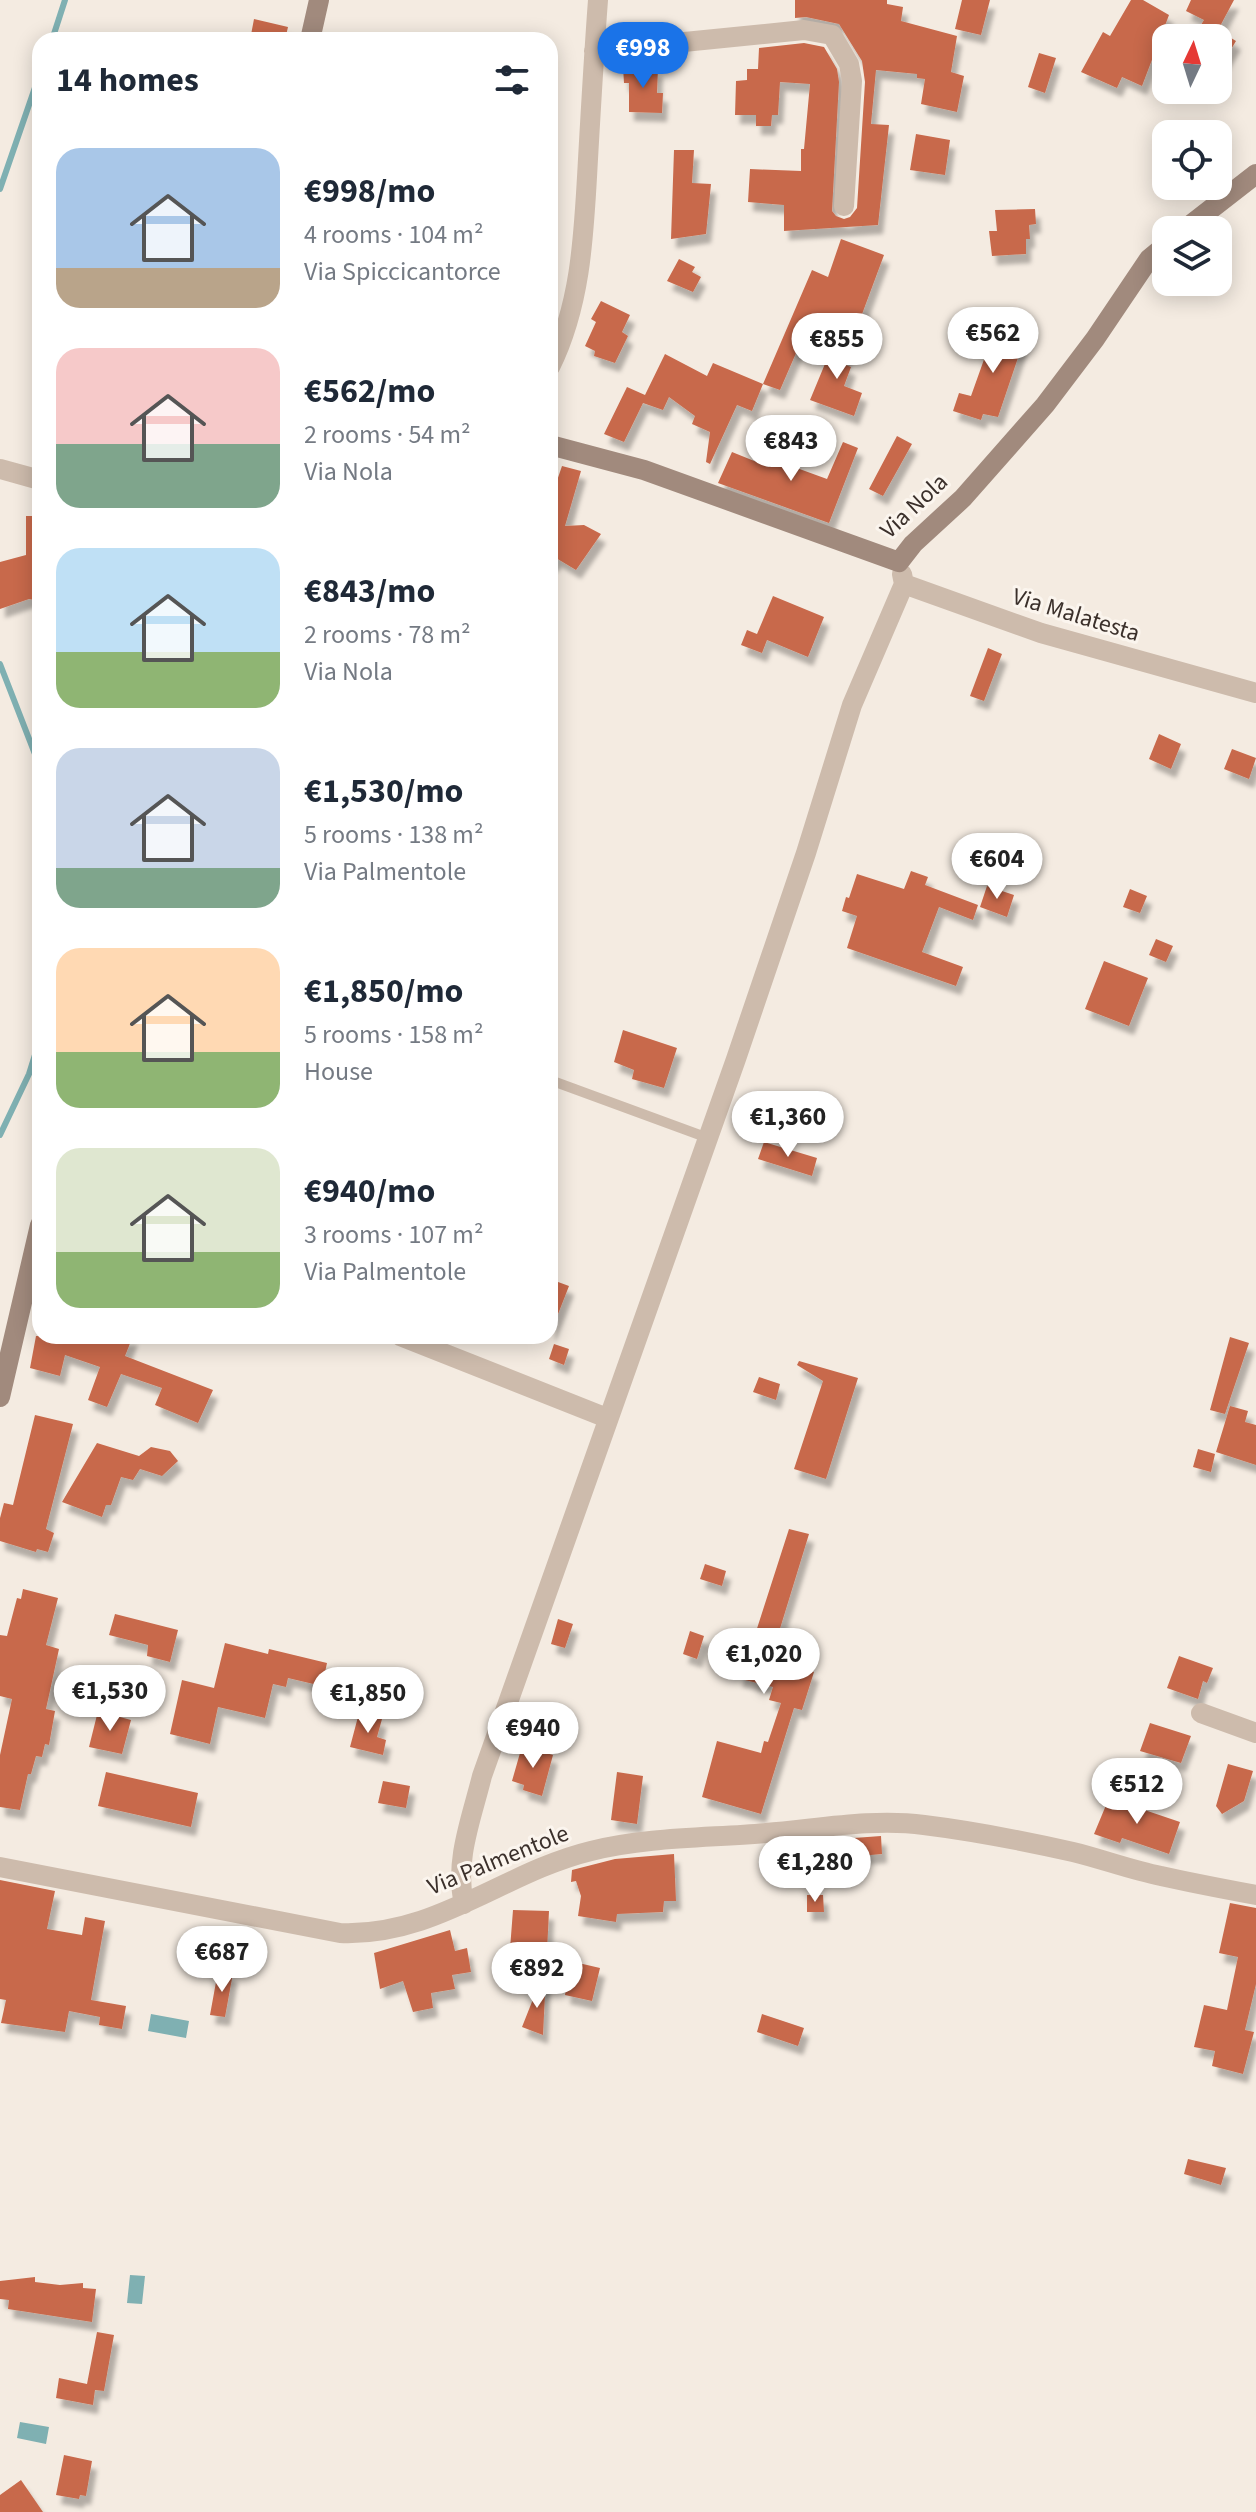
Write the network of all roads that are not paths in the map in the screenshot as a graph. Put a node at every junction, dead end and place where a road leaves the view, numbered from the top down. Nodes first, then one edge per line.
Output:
1 (319, 0) edge
2 (598, 0) edge
3 (312, 32) edge
4 (594, 51) junction
5 (1256, 174) edge
6 (844, 206) dead end
7 (1202, 216) edge
8 (1152, 257) edge
9 (558, 351) edge
10 (558, 445) edge
11 (0, 469) edge
12 (32, 478) edge
13 (899, 562) junction
14 (904, 584) junction
15 (1256, 693) edge
16 (558, 1083) edge
17 (708, 1138) junction
18 (32, 1259) edge
19 (420, 1344) edge
20 (0, 1397) edge
21 (607, 1418) junction
22 (1201, 1713) dead end
23 (1256, 1733) edge
24 (0, 1867) edge
25 (1256, 1895) edge
26 (464, 1904) junction

1 - 3 street
2 - 4 street
4 - 6 street
4 - 9 street
5 - 7 street
8 - 13 street, Via Nola
10 - 13 street, Via Nola
11 - 12 street
13 - 14 street
14 - 15 street, Via Malatesta
14 - 17 street
16 - 17 lane
17 - 21 street
18 - 20 street
19 - 21 street
21 - 26 street
22 - 23 street
24 - 26 street, Via Palmentole
25 - 26 street, Via Palmentole

